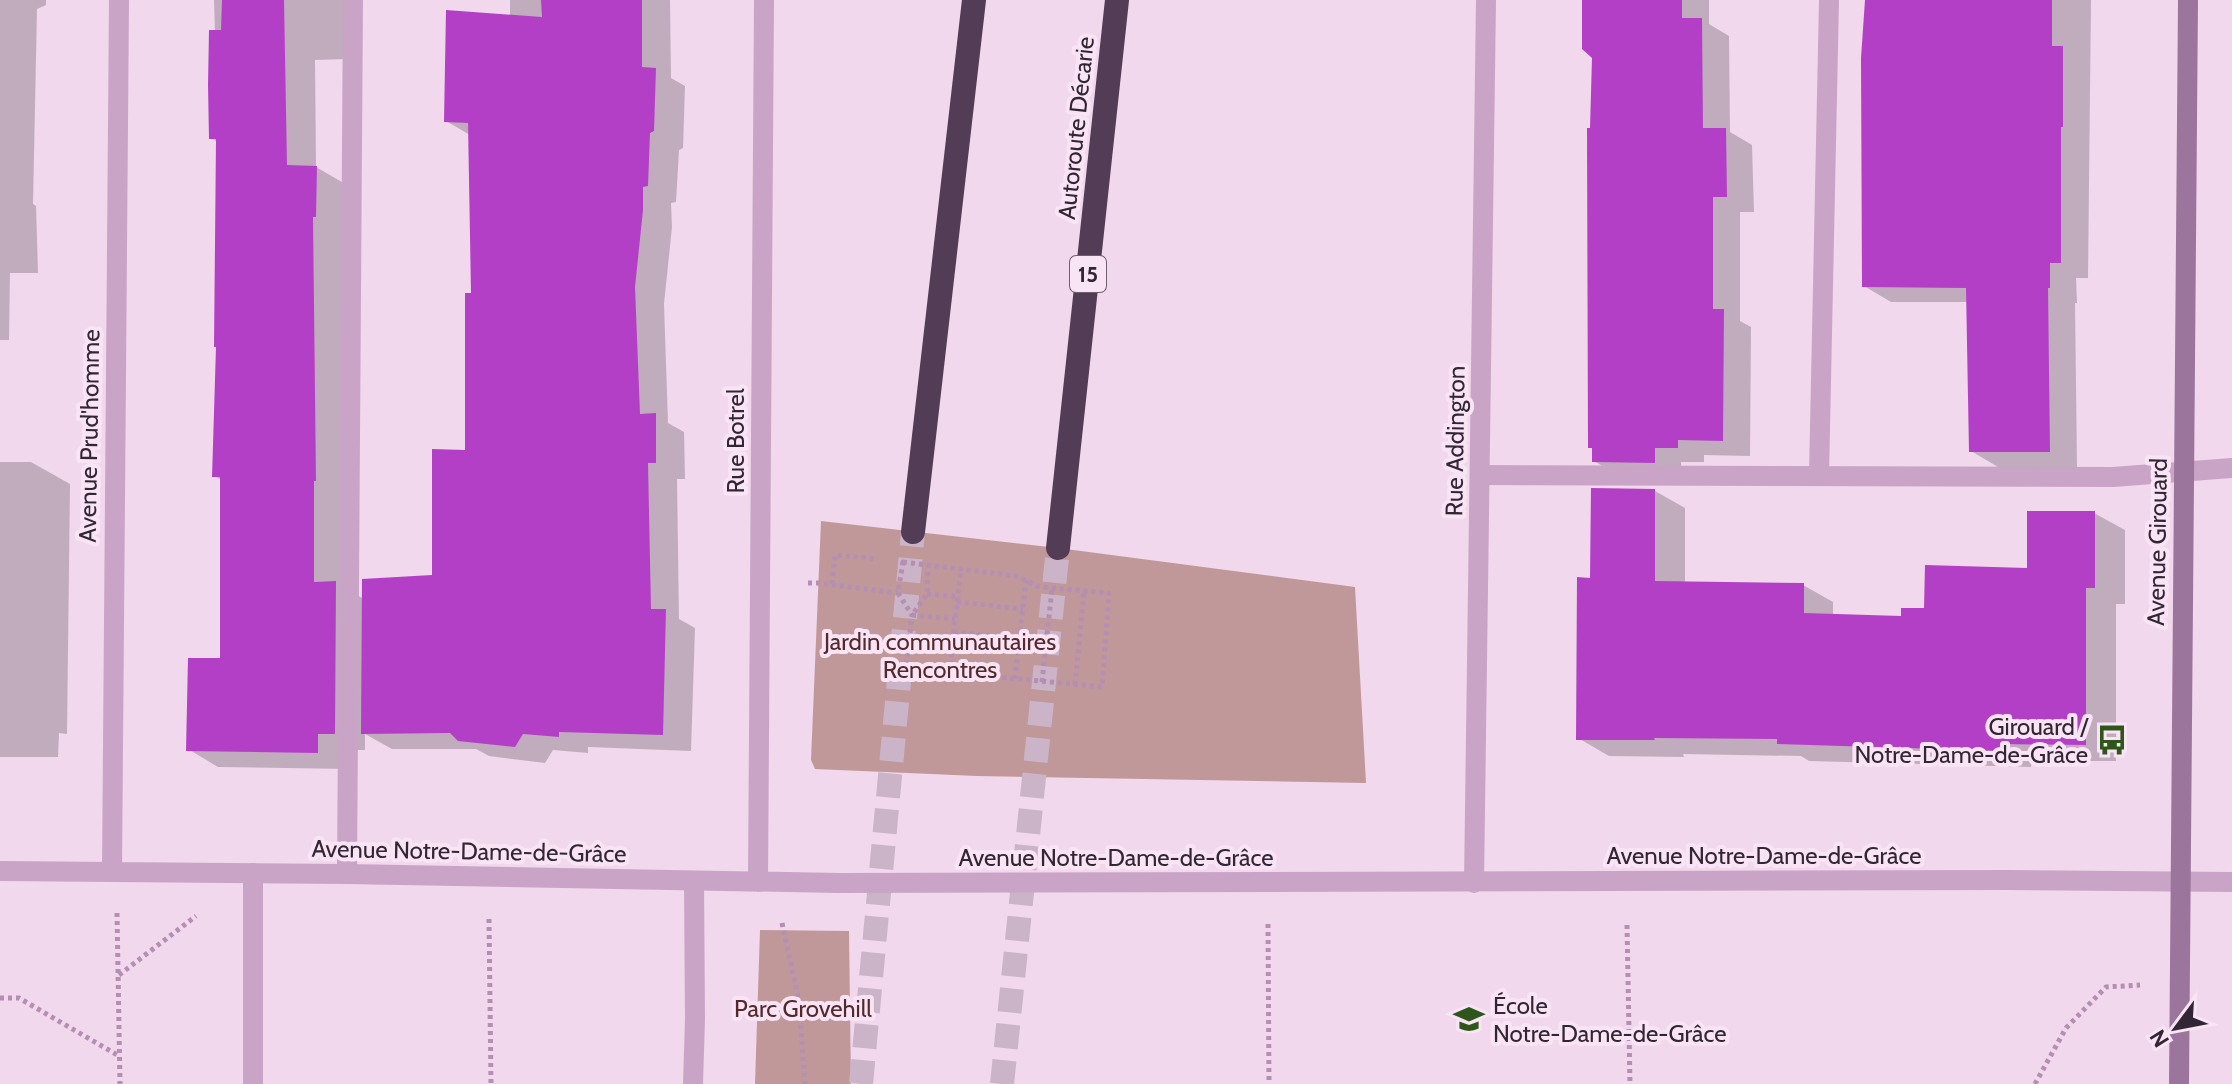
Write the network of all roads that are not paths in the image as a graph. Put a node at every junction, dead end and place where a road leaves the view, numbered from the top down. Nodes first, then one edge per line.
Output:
1 (119, 0) edge
2 (353, 0) edge
3 (764, 0) edge
4 (974, 0) edge
5 (1117, 0) edge
6 (1486, 0) edge
7 (1829, 0) edge
8 (2188, 0) edge
9 (2232, 468) edge
10 (2184, 471) junction
11 (1480, 475) junction
12 (1819, 476) junction
13 (913, 532) tunnel mouth
14 (1058, 548) tunnel mouth
15 (0, 871) edge
16 (112, 872) junction
17 (253, 873) junction
18 (347, 874) junction
19 (694, 881) junction
20 (2180, 881) junction
21 (758, 882) junction
22 (2232, 882) edge
23 (1474, 883) junction
24 (253, 1084) edge
25 (693, 1084) edge
26 (2179, 1084) edge

1 - 16 street, Avenue Prud'homme
2 - 18 street
3 - 21 street, Rue Botrel
4 - 13 highway
5 - 14 highway, Autoroute Décarie / 15
6 - 11 street, Rue Addington
7 - 12 street
8 - 10 street, Avenue Girouard
9 - 10 street
10 - 12 street
10 - 20 street, Avenue Girouard
11 - 12 street
11 - 23 street, Rue Addington
15 - 16 street, Avenue Notre-Dame-de-Grâce
16 - 17 street, Avenue Notre-Dame-de-Grâce
17 - 18 street, Avenue Notre-Dame-de-Grâce
17 - 24 street
18 - 19 street, Avenue Notre-Dame-de-Grâce
19 - 21 street, Avenue Notre-Dame-de-Grâce
19 - 25 street
20 - 22 street, Avenue Notre-Dame-de-Grâce
20 - 23 street, Avenue Notre-Dame-de-Grâce
20 - 26 street, Avenue Girouard
21 - 23 street, Avenue Notre-Dame-de-Grâce

